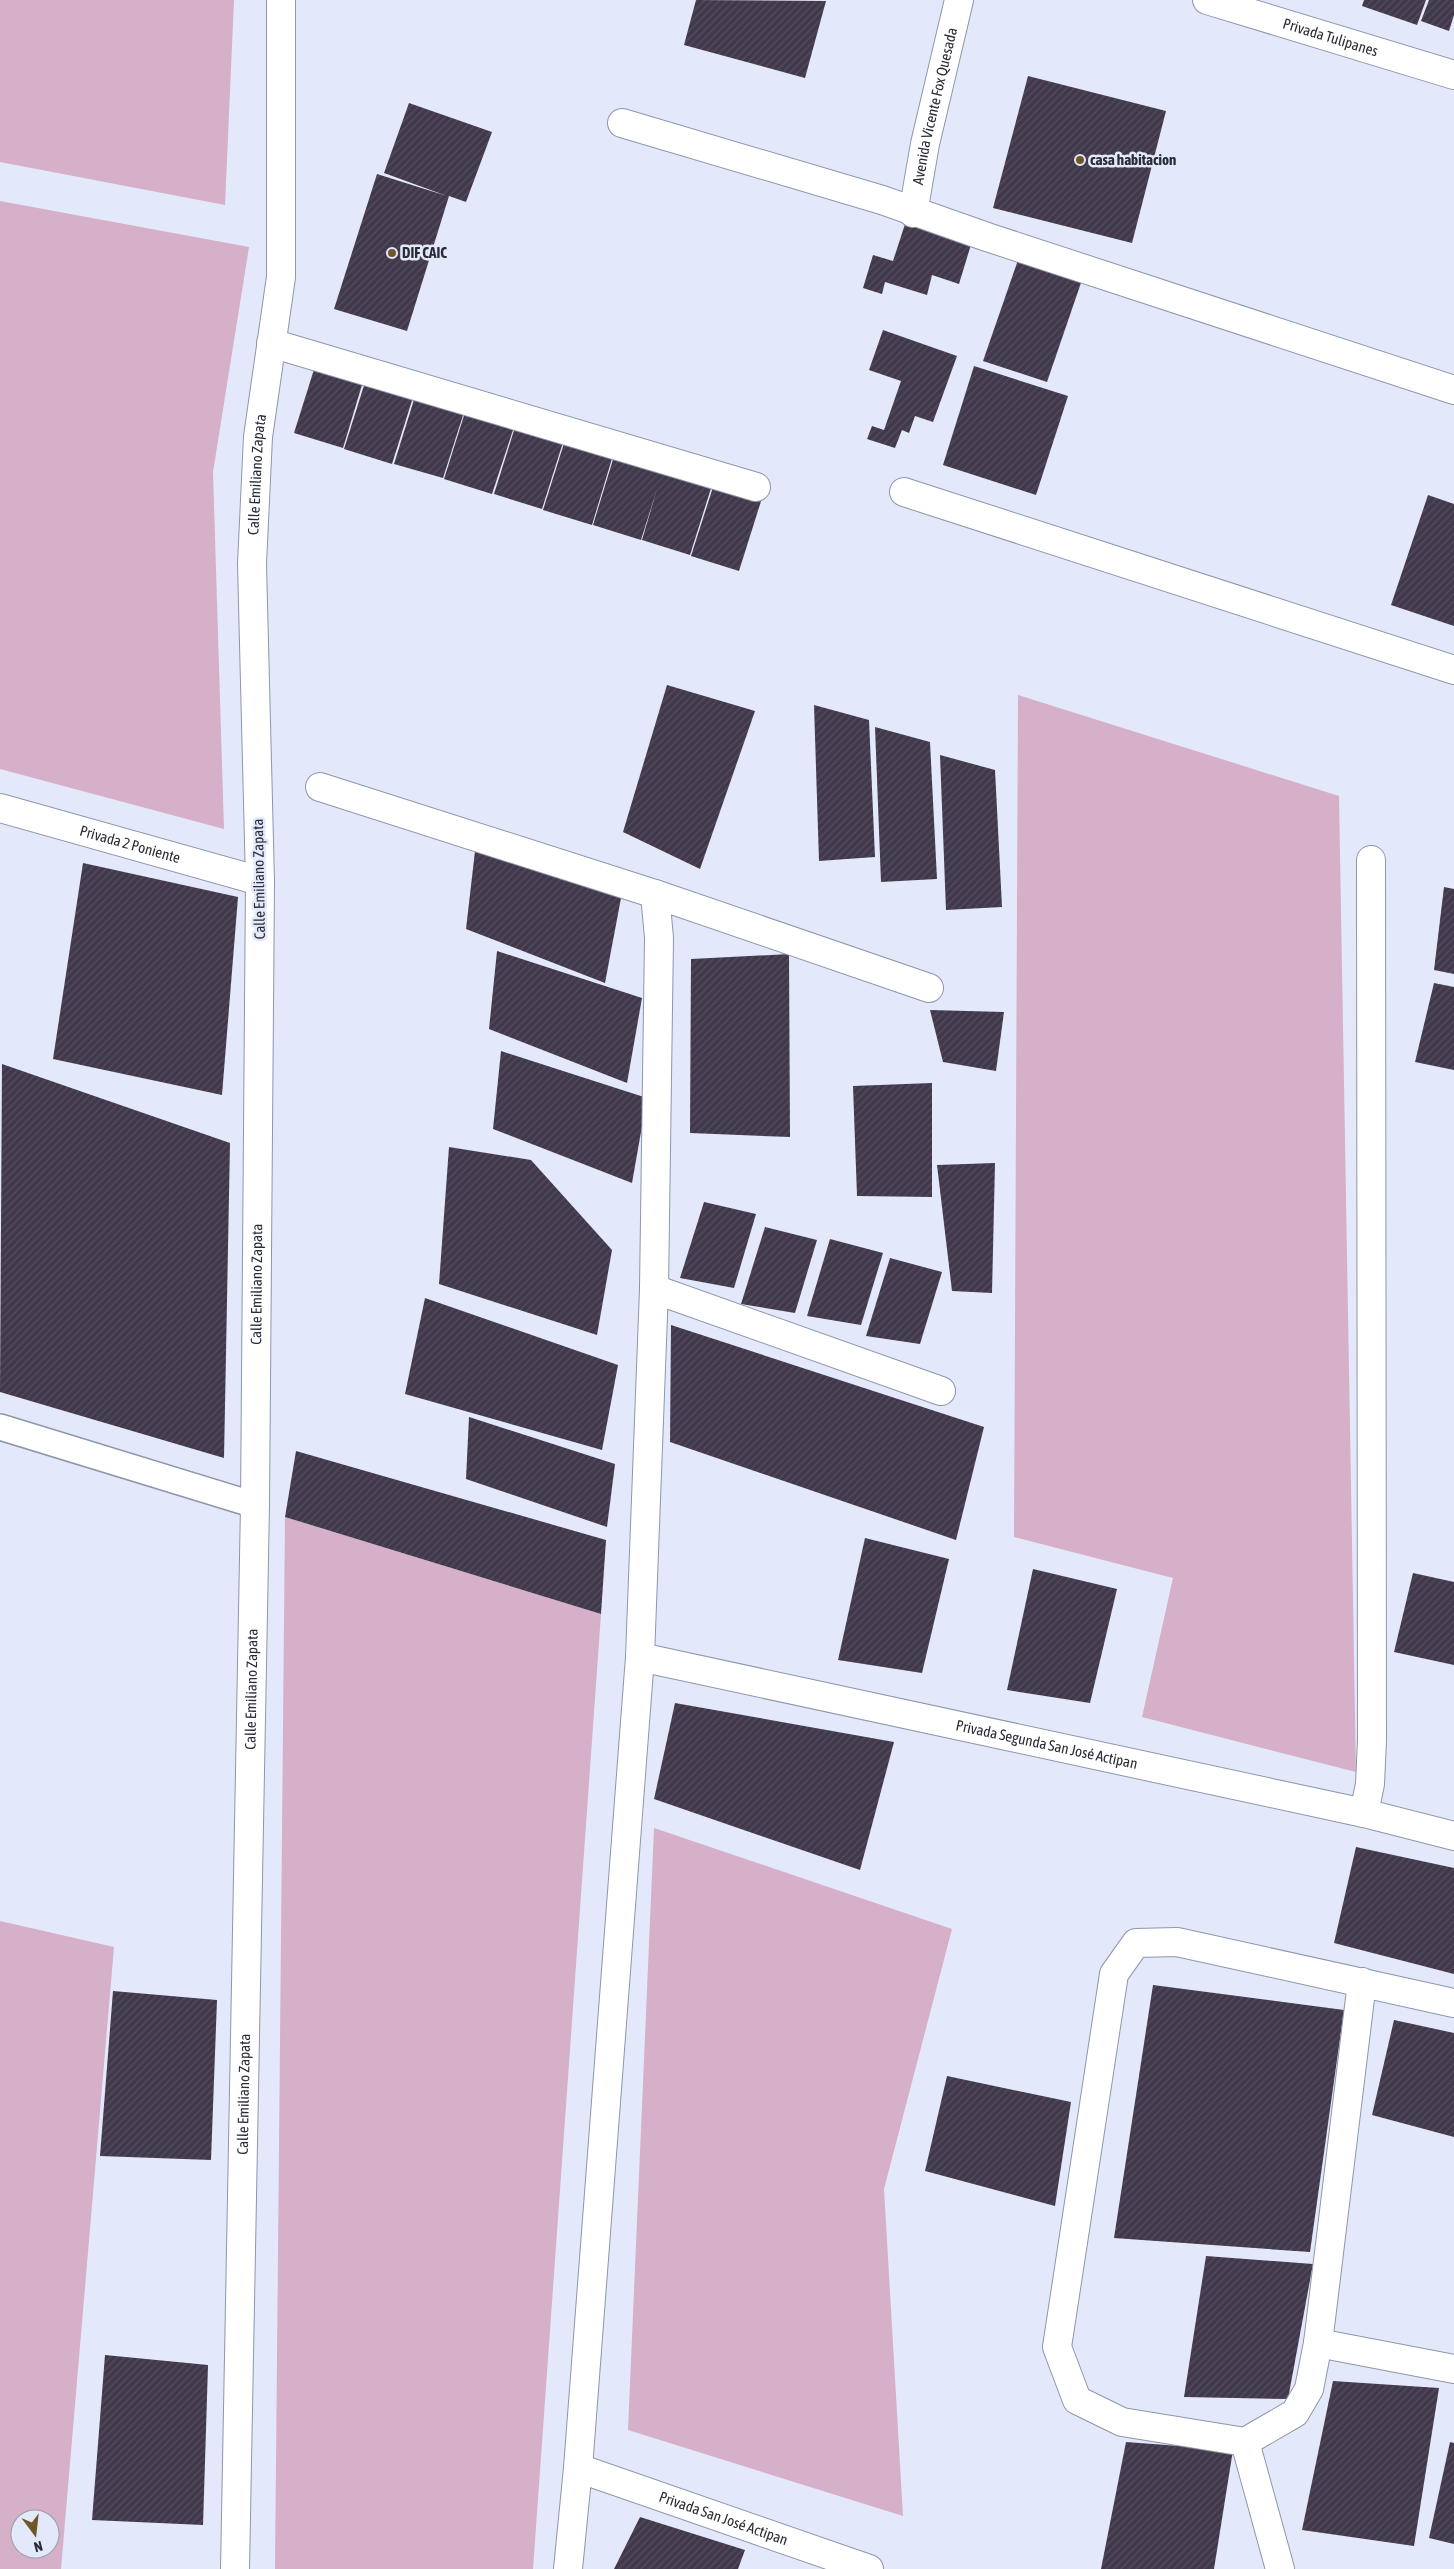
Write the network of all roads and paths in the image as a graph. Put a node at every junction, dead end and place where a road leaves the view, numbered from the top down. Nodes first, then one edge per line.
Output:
1 (281, 0) edge
2 (959, 0) edge
3 (1207, 0) edge
4 (1454, 75) edge
5 (622, 123) dead end
6 (913, 212) junction
7 (271, 343) junction
8 (1454, 390) edge
9 (756, 487) dead end
10 (904, 492) dead end
11 (1454, 670) edge
12 (320, 787) dead end
13 (0, 808) edge
14 (1371, 860) dead end
15 (260, 881) junction
16 (655, 894) junction
17 (929, 988) dead end
18 (654, 1289) junction
19 (941, 1391) dead end
20 (0, 1427) edge
21 (255, 1505) junction
22 (640, 1657) junction
23 (1364, 1813) junction
24 (1454, 1836) edge
25 (1362, 1982) junction
26 (1454, 2002) edge
27 (1318, 2343) junction
28 (1454, 2369) edge
29 (1245, 2442) junction
30 (578, 2468) junction
31 (235, 2569) edge
32 (568, 2569) edge
33 (869, 2569) edge
34 (1280, 2569) edge

1 - 7 street, Calle Emiliano Zapata
2 - 6 street, Avenida Vicente Fox Quesada
3 - 4 street, Privada Tulipanes
5 - 6 street
6 - 8 street
7 - 9 street
7 - 15 street, Calle Emiliano Zapata
10 - 11 street
12 - 16 street
13 - 15 street, Privada 2 Poniente
14 - 23 street
15 - 21 street, Calle Emiliano Zapata
16 - 17 street
16 - 18 street
18 - 19 street
18 - 22 street
20 - 21 lane
21 - 31 street, Calle Emiliano Zapata
22 - 23 street, Privada Segunda San José Actipan
22 - 30 street
23 - 24 street, Privada Segunda San José Actipan
25 - 26 street
25 - 27 street
25 - 29 street
27 - 28 street
27 - 29 street
29 - 34 street
30 - 32 street
30 - 33 street, Privada San José Actipan

